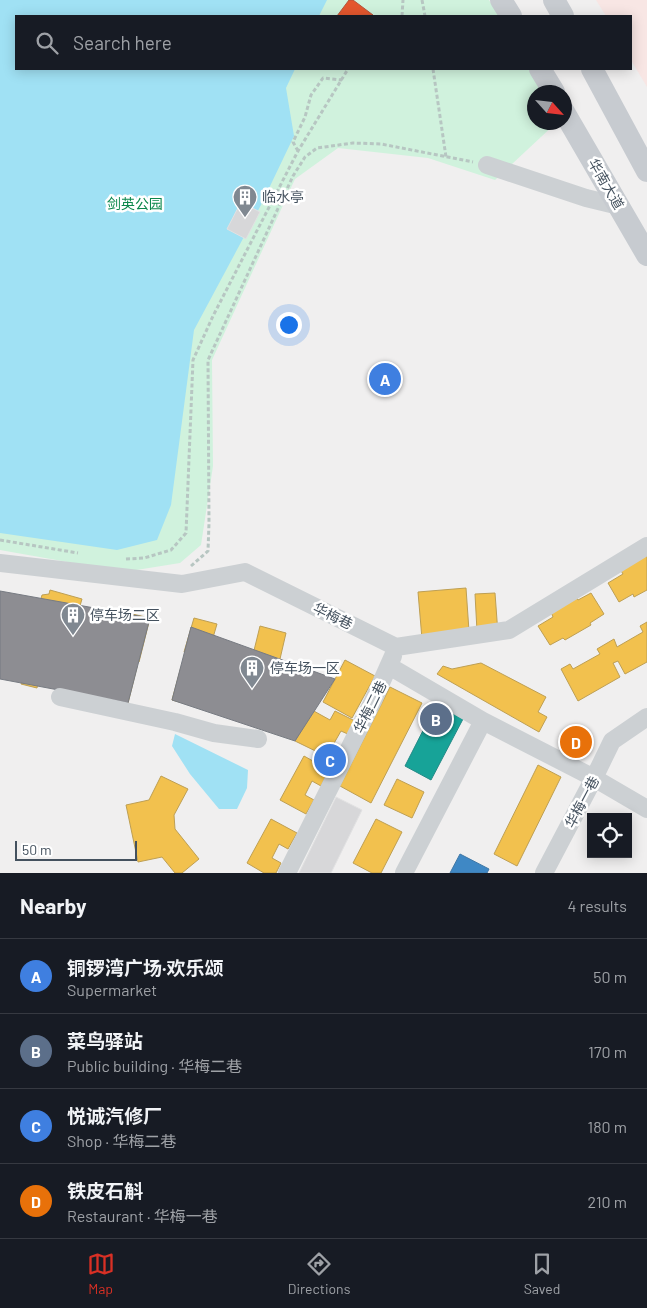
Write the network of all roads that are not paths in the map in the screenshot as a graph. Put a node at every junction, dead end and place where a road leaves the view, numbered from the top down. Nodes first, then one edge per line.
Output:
1 (501, 0) edge
2 (554, 0) edge
3 (510, 15) edge
4 (562, 15) edge
5 (541, 70) edge
6 (593, 70) edge
7 (550, 85) edge
8 (572, 126) edge
9 (487, 165) road end
10 (647, 171) edge
11 (618, 206) junction
12 (645, 248) edge
13 (647, 546) edge
14 (0, 563) edge
15 (396, 647) junction
16 (389, 666) junction
17 (60, 697) dead end
18 (647, 717) edge
19 (483, 721) junction
20 (258, 738) dead end
21 (594, 778) junction
22 (647, 809) edge
23 (286, 873) edge
24 (404, 873) edge
25 (544, 873) edge

1 - 3 main road
2 - 4 main road
5 - 7 main road
6 - 10 main road
8 - 11 main road, 华南大道
9 - 11 street
11 - 12 main road, 华南大道
13 - 15 street
14 - 15 street, 华梅巷
15 - 16 street, 华梅二巷
16 - 19 street
16 - 23 street, 华梅二巷
17 - 20 street
18 - 21 street, 华梅一巷
19 - 21 street
19 - 24 street
21 - 22 street
21 - 25 street, 华梅一巷

